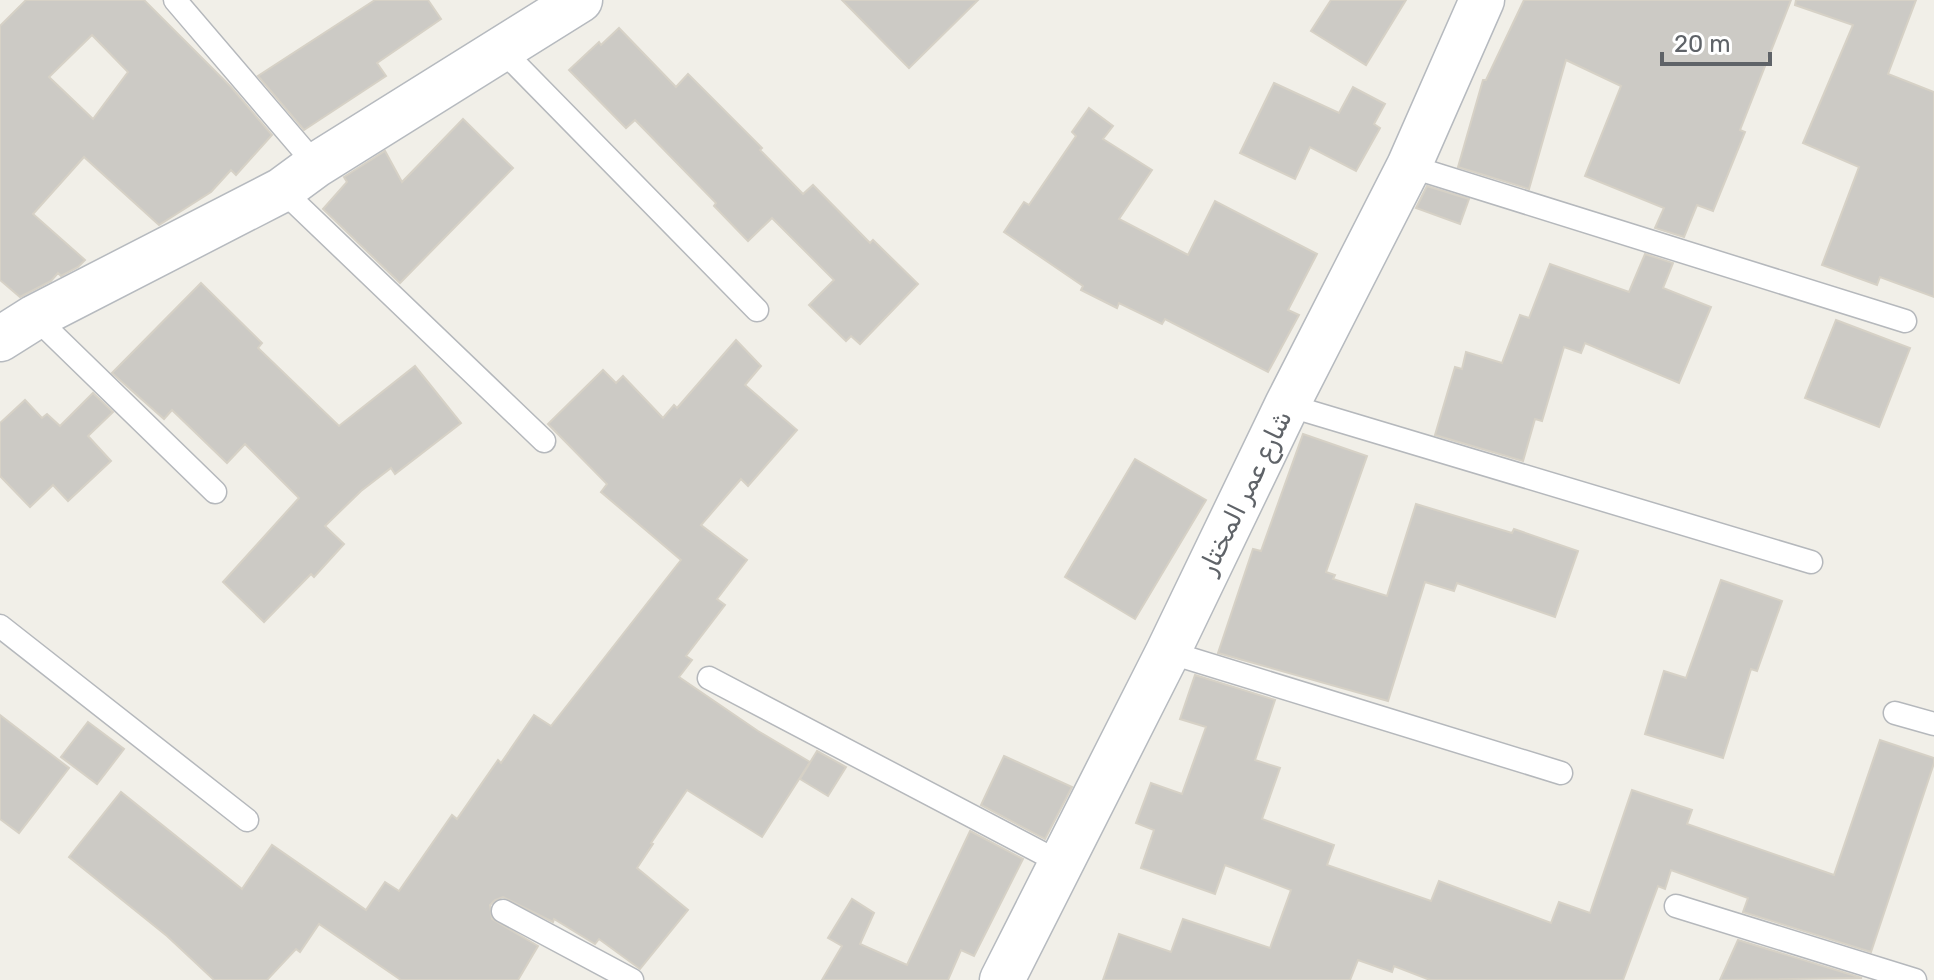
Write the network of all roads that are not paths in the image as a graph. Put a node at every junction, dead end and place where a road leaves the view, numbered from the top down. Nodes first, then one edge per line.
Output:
1 (175, 0) edge
2 (1482, 0) edge
3 (572, 2) edge
4 (501, 49) junction
5 (316, 165) junction
6 (1409, 166) junction
7 (282, 190) junction
8 (757, 310) dead end
9 (1905, 321) dead end
10 (17, 328) edge
11 (1287, 405) junction
12 (544, 441) dead end
13 (215, 492) dead end
14 (1811, 562) dead end
15 (0, 626) edge
16 (1168, 652) junction
17 (709, 678) dead end
18 (1895, 713) dead end
19 (1934, 724) edge
20 (1561, 773) dead end
21 (247, 820) dead end
22 (1061, 863) junction
23 (1676, 906) dead end
24 (503, 911) dead end
25 (632, 980) edge
26 (1002, 980) edge
27 (1915, 980) edge

1 - 5 lane
2 - 6 street, شارع عمر المختار
3 - 4 street
4 - 5 street
4 - 8 lane
5 - 7 street
6 - 9 lane
6 - 11 street, شارع عمر المختار
7 - 10 street
7 - 12 lane
10 - 13 lane
11 - 14 lane
11 - 16 street, شارع عمر المختار
15 - 21 lane
16 - 20 lane
16 - 22 street, شارع عمر المختار
17 - 22 lane
18 - 19 lane
22 - 26 street, شارع عمر المختار
23 - 27 lane
24 - 25 lane

